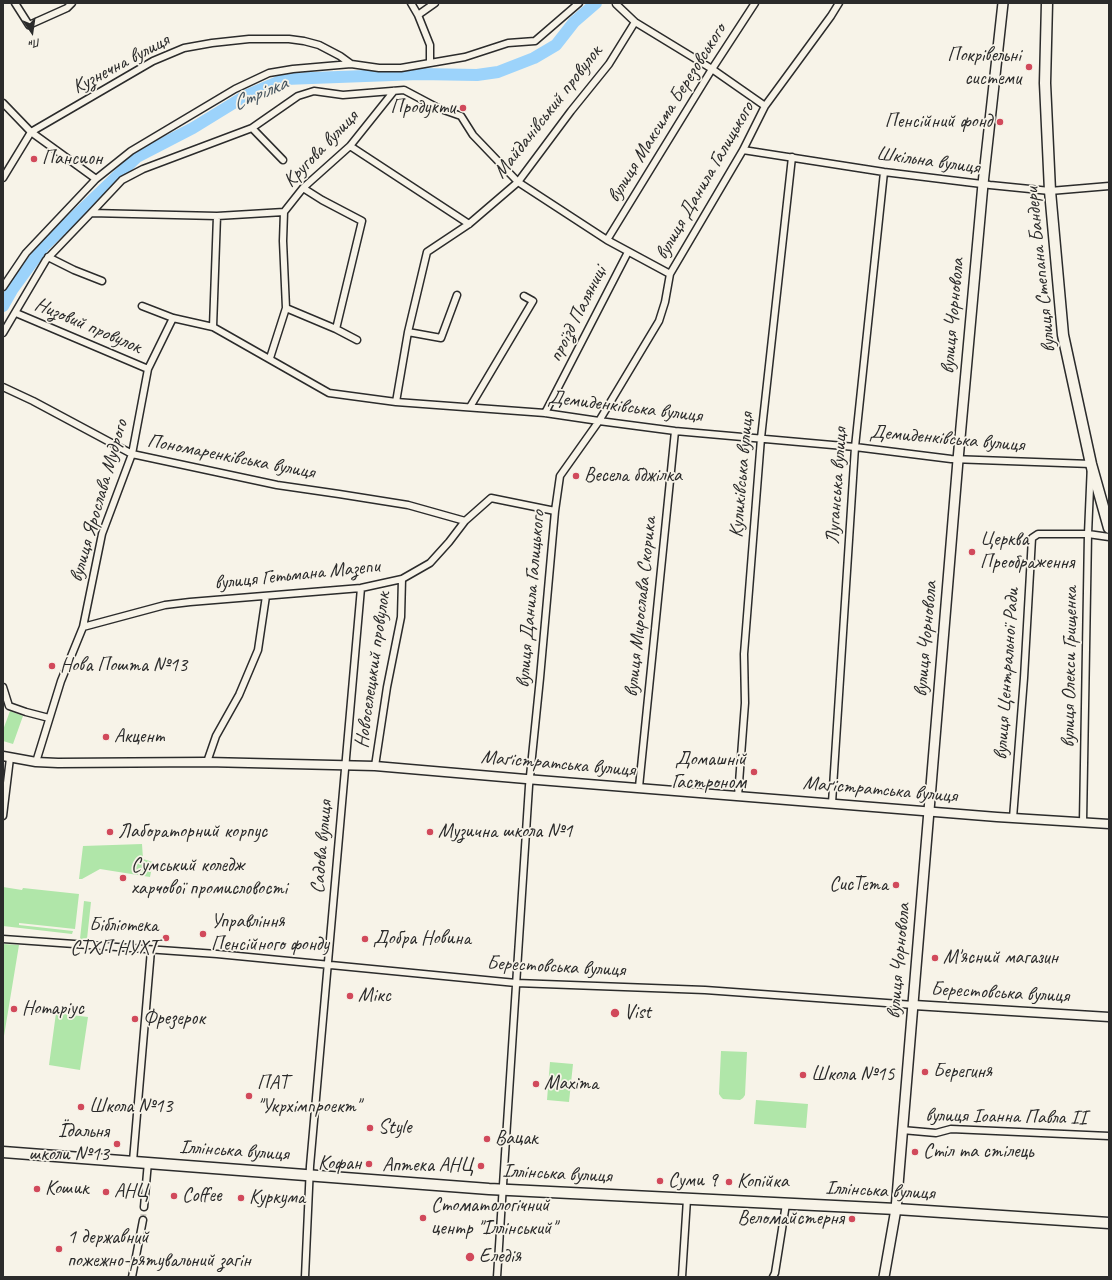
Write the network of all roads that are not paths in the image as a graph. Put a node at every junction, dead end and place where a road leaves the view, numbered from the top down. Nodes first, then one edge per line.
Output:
1 (15, 3) edge
2 (72, 3) edge
3 (411, 3) edge
4 (435, 3) edge
5 (579, 3) edge
6 (754, 3) edge
7 (839, 3) edge
8 (1003, 3) edge
9 (1047, 3) edge
10 (616, 4) edge
11 (418, 15) junction
12 (635, 22) junction
13 (430, 63) junction
14 (351, 64) junction
15 (712, 69) junction
16 (394, 91) junction
17 (3, 103) edge
18 (765, 106) junction
19 (252, 128) junction
20 (30, 132) junction
21 (350, 146) junction
22 (743, 150) junction
23 (792, 157) junction
24 (283, 160) dead end
25 (884, 172) junction
26 (3, 178) edge
27 (96, 179) junction
28 (518, 182) junction
29 (982, 184) junction
30 (1109, 186) edge
31 (303, 188) junction
32 (1050, 191) junction
33 (284, 212) junction
34 (91, 213) junction
35 (217, 216) junction
36 (470, 224) junction
37 (607, 240) junction
38 (628, 252) junction
39 (48, 257) junction
40 (670, 274) junction
41 (102, 280) dead end
42 (3, 287) edge
43 (457, 294) dead end
44 (524, 296) dead end
45 (142, 306) dead end
46 (286, 308) junction
47 (16, 313) junction
48 (173, 318) junction
49 (213, 327) junction
50 (336, 329) junction
51 (408, 332) junction
52 (3, 333) edge
53 (357, 340) dead end
54 (270, 358) junction
55 (148, 369) junction
56 (3, 387) edge
57 (396, 402) junction
58 (470, 406) junction
59 (545, 413) junction
60 (600, 421) junction
61 (675, 431) junction
62 (761, 438) junction
63 (855, 447) junction
64 (132, 454) junction
65 (958, 460) junction
66 (1092, 464) junction
67 (555, 511) junction
68 (465, 521) junction
69 (1109, 528) edge
70 (1088, 534) junction
71 (1109, 537) edge
72 (402, 578) junction
73 (361, 588) junction
74 (266, 596) junction
75 (83, 627) junction
76 (3, 687) edge
77 (49, 718) junction
78 (6, 757) edge
79 (36, 762) junction
80 (207, 762) junction
81 (345, 765) junction
82 (375, 766) junction
83 (530, 779) junction
84 (639, 787) junction
85 (738, 796) junction
86 (832, 803) junction
87 (929, 811) junction
88 (3, 816) edge
89 (1013, 818) junction
90 (1083, 822) junction
91 (1109, 824) edge
92 (3, 939) edge
93 (151, 950) junction
94 (328, 965) junction
95 (516, 983) junction
96 (914, 1005) junction
97 (1109, 1017) edge
98 (902, 1130) junction
99 (1109, 1136) edge
100 (3, 1152) edge
101 (133, 1161) junction
102 (148, 1162) junction
103 (309, 1174) junction
104 (502, 1190) junction
105 (687, 1200) junction
106 (786, 1204) junction
107 (144, 1207) tunnel mouth
108 (896, 1209) junction
109 (143, 1220) tunnel mouth
110 (1109, 1223) edge
111 (132, 1277) edge
112 (305, 1277) edge
113 (496, 1277) edge
114 (682, 1277) edge
115 (773, 1277) edge
116 (884, 1277) edge

1 - 2 street
3 - 11 street
4 - 11 street
5 - 13 street
6 - 15 street, вулиця Максима Березовського
7 - 18 street, вулиця Данила Галицького
8 - 29 main road, вулиця Чорновола
9 - 32 main road, вулиця Степана Бандери
10 - 12 street
11 - 13 street
12 - 15 street
12 - 28 street, Майданівський провулок
13 - 14 street
14 - 20 street, Кузнечна вулиця
14 - 27 street
15 - 18 street
15 - 37 street, вулиця Максима Березовського
16 - 19 street, Кругова вулиця
16 - 21 street, Кругова вулиця
16 - 28 street
17 - 20 street
18 - 22 street, вулиця Данила Галицького
19 - 24 street
19 - 34 street, Кругова вулиця
20 - 26 street, Кузнечна вулиця
20 - 27 street
21 - 31 street, Кругова вулиця
21 - 36 street
22 - 23 street, Шкільна вулиця
22 - 40 street, вулиця Данила Галицького
23 - 25 street, Шкільна вулиця
23 - 62 street, Куликівська вулиця
25 - 29 street, Шкільна вулиця
25 - 63 street, Луганська вулиця
27 - 42 street
28 - 36 street, Майданівський провулок
28 - 37 street
29 - 32 street, Шкільна вулиця
29 - 65 main road, вулиця Чорновола
30 - 32 street, Шкільна вулиця
31 - 33 street, Кругова вулиця
31 - 50 street
32 - 66 main road, вулиця Степана Бандери
33 - 35 street, Кругова вулиця
33 - 46 street
34 - 35 street, Кругова вулиця
34 - 39 street, Кругова вулиця
35 - 49 street
36 - 51 street, Майданівський провулок
37 - 38 street
38 - 40 street
38 - 59 street, проїзд Паляниці
39 - 41 street
39 - 47 street, Кругова вулиця
40 - 60 street, вулиця Данила Галицького
43 - 51 street
44 - 58 street
45 - 48 street, Демиденківська вулиця
46 - 50 street
46 - 54 street
47 - 52 street, Кругова вулиця
47 - 55 street, Низовий провулок
48 - 49 street, Демиденківська вулиця
48 - 55 street, вулиця Ярослава Мудрого
49 - 54 street, Демиденківська вулиця
50 - 53 street
51 - 57 street, Майданівський провулок
54 - 57 street, Демиденківська вулиця
55 - 64 street, вулиця Ярослава Мудрого
56 - 64 street, Пономаренківська вулиця
57 - 58 street, Демиденківська вулиця
58 - 59 street, Демиденківська вулиця
59 - 60 street, Демиденківська вулиця
60 - 61 street, Демиденківська вулиця
60 - 67 street, вулиця Данила Галицького
61 - 62 street, Демиденківська вулиця
61 - 84 street, вулиця Мирослава Скорика
62 - 63 street, Демиденківська вулиця
62 - 85 street, Куликівська вулиця
63 - 65 street, Демиденківська вулиця
63 - 86 street, Луганська вулиця
64 - 68 street, Пономаренківська вулиця
64 - 75 street, вулиця Ярослава Мудрого
65 - 66 street, Демиденківська вулиця
65 - 87 main road, вулиця Чорновола
66 - 69 main road, вулиця Степана Бандери
66 - 70 street, вулиця Олекси Грищенка
67 - 68 street, вулиця Гетьмана Мазепи
67 - 83 street, вулиця Данила Галицького
68 - 72 street, вулиця Гетьмана Мазепи
70 - 71 street, вулиця Центральної Ради
70 - 89 street, вулиця Центральної Ради
70 - 90 street, вулиця Олекси Грищенка
72 - 73 street, вулиця Гетьмана Мазепи
72 - 82 street, Новоселецький провулок
73 - 74 street, вулиця Гетьмана Мазепи
73 - 81 street, Садова вулиця
74 - 75 street, вулиця Гетьмана Мазепи
74 - 80 street
75 - 77 street, вулиця Ярослава Мудрого
76 - 77 street
77 - 79 street, вулиця Ярослава Мудрого
78 - 79 street, Маґістратська вулиця
78 - 88 street
79 - 80 street, Маґістратська вулиця
80 - 81 street, Маґістратська вулиця
81 - 82 street, Маґістратська вулиця
81 - 94 street, Садова вулиця
82 - 83 street, Маґістратська вулиця
83 - 84 street, Маґістратська вулиця
83 - 95 street, вулиця Данила Галицького
84 - 85 street, Маґістратська вулиця
85 - 86 street, Маґістратська вулиця
86 - 87 street, Маґістратська вулиця
87 - 89 street, Маґістратська вулиця
87 - 96 main road, вулиця Чорновола
89 - 90 street, Маґістратська вулиця
90 - 91 street, Маґістратська вулиця
92 - 93 street, Берестовська вулиця
93 - 94 street, Берестовська вулиця
93 - 101 street
94 - 95 street, Берестовська вулиця
94 - 103 street, Садова вулиця
95 - 96 street, Берестовська вулиця
95 - 104 street, вулиця Данила Галицького
96 - 97 street, Берестовська вулиця
96 - 98 main road, вулиця Чорновола
98 - 99 street, вулиця Іоанна Павла II
98 - 108 main road, вулиця Чорновола
100 - 101 main road, Іллінська вулиця
101 - 102 main road, Іллінська вулиця
102 - 103 main road, Іллінська вулиця
102 - 107 street
103 - 104 main road, Іллінська вулиця
103 - 112 street, Садова вулиця
104 - 105 main road, Іллінська вулиця
104 - 113 street, вулиця Данила Галицького
105 - 106 main road, Іллінська вулиця
105 - 114 street
106 - 108 main road, Іллінська вулиця
106 - 115 street
108 - 110 main road, Іллінська вулиця
108 - 116 main road, вулиця Чорновола
109 - 111 street

